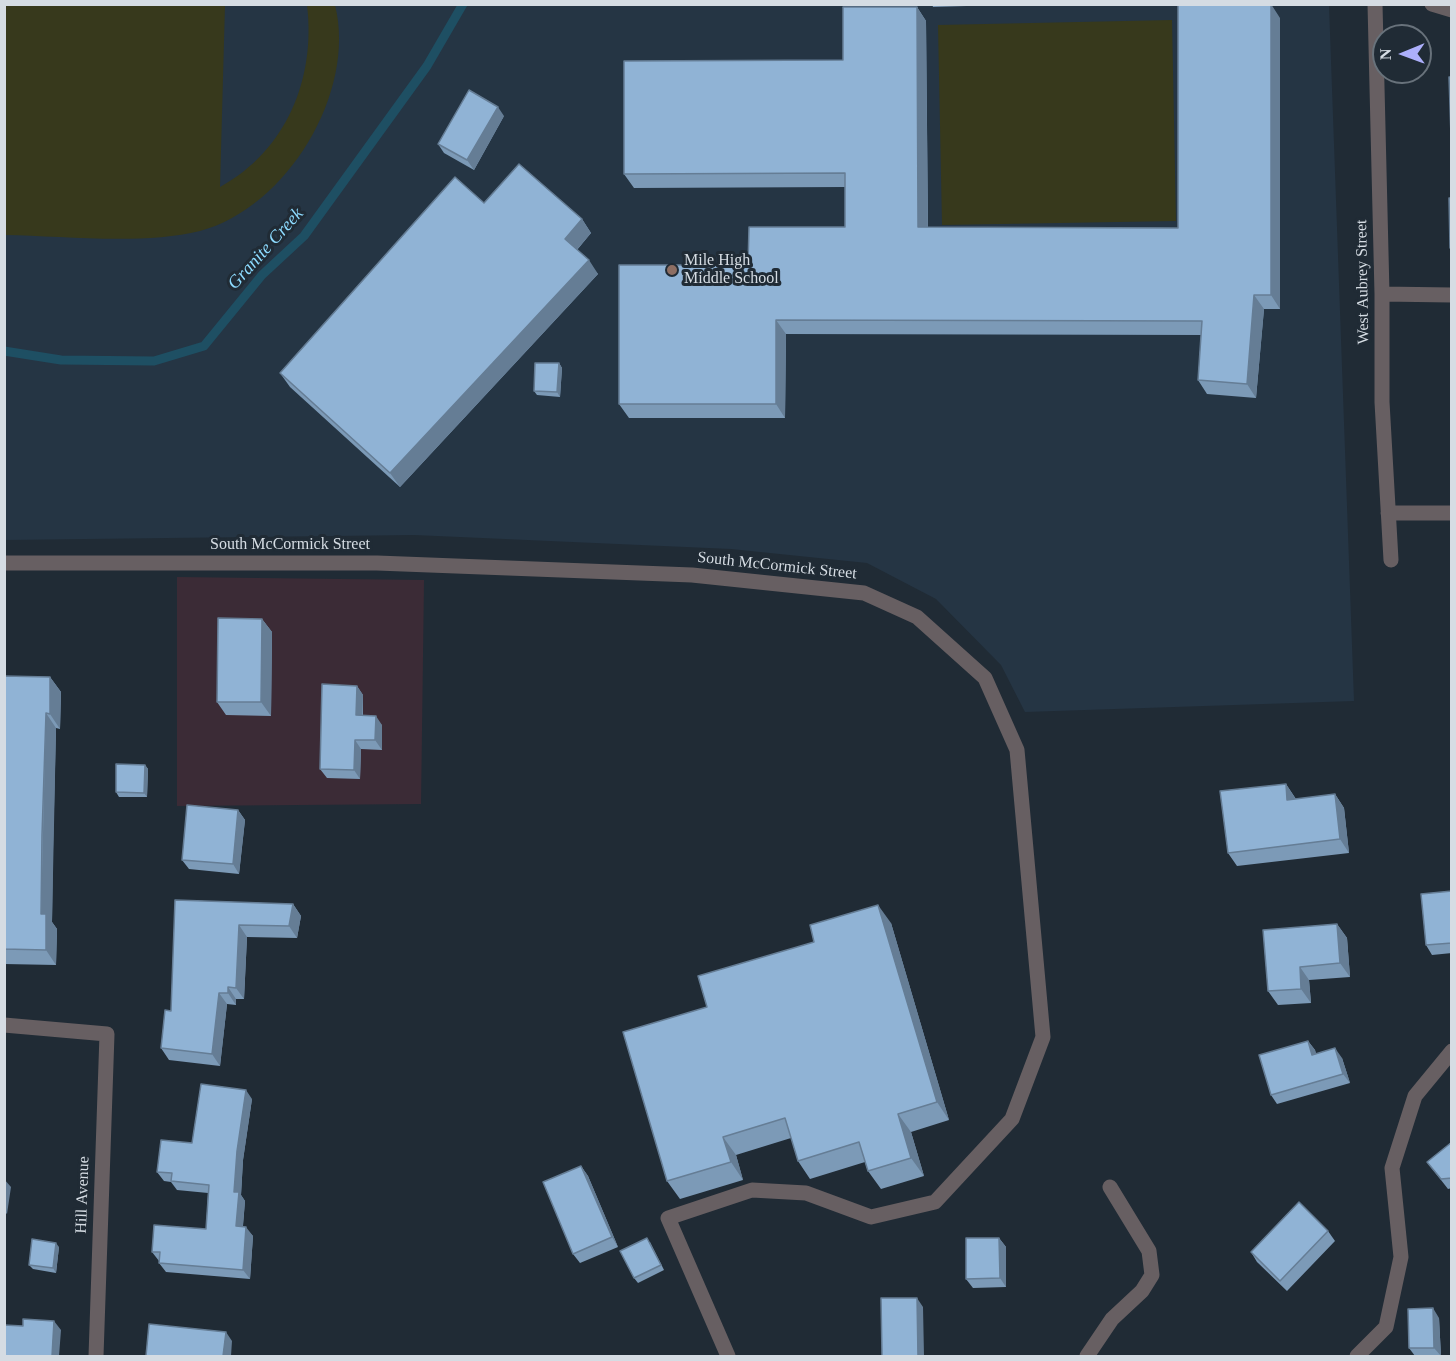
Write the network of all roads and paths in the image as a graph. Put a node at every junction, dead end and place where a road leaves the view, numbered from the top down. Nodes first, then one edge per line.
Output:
1 (1375, 4) edge
2 (1432, 4) edge
3 (1452, 10) edge
4 (1382, 294) junction
5 (1452, 295) edge
6 (1388, 513) junction
7 (1452, 513) edge
8 (1390, 560) dead end
9 (4, 563) edge
10 (4, 1025) edge
11 (1452, 1051) edge
12 (1110, 1187) dead end
13 (96, 1356) edge
14 (728, 1356) edge
15 (1087, 1356) edge
16 (1357, 1356) edge

1 - 4 street, West Aubrey Street
2 - 3 street
4 - 5 street
4 - 6 street, West Aubrey Street
6 - 7 street
6 - 8 street, West Aubrey Street
9 - 14 street, South McCormick Street
10 - 13 street, Hill Avenue
11 - 16 street
12 - 15 street

